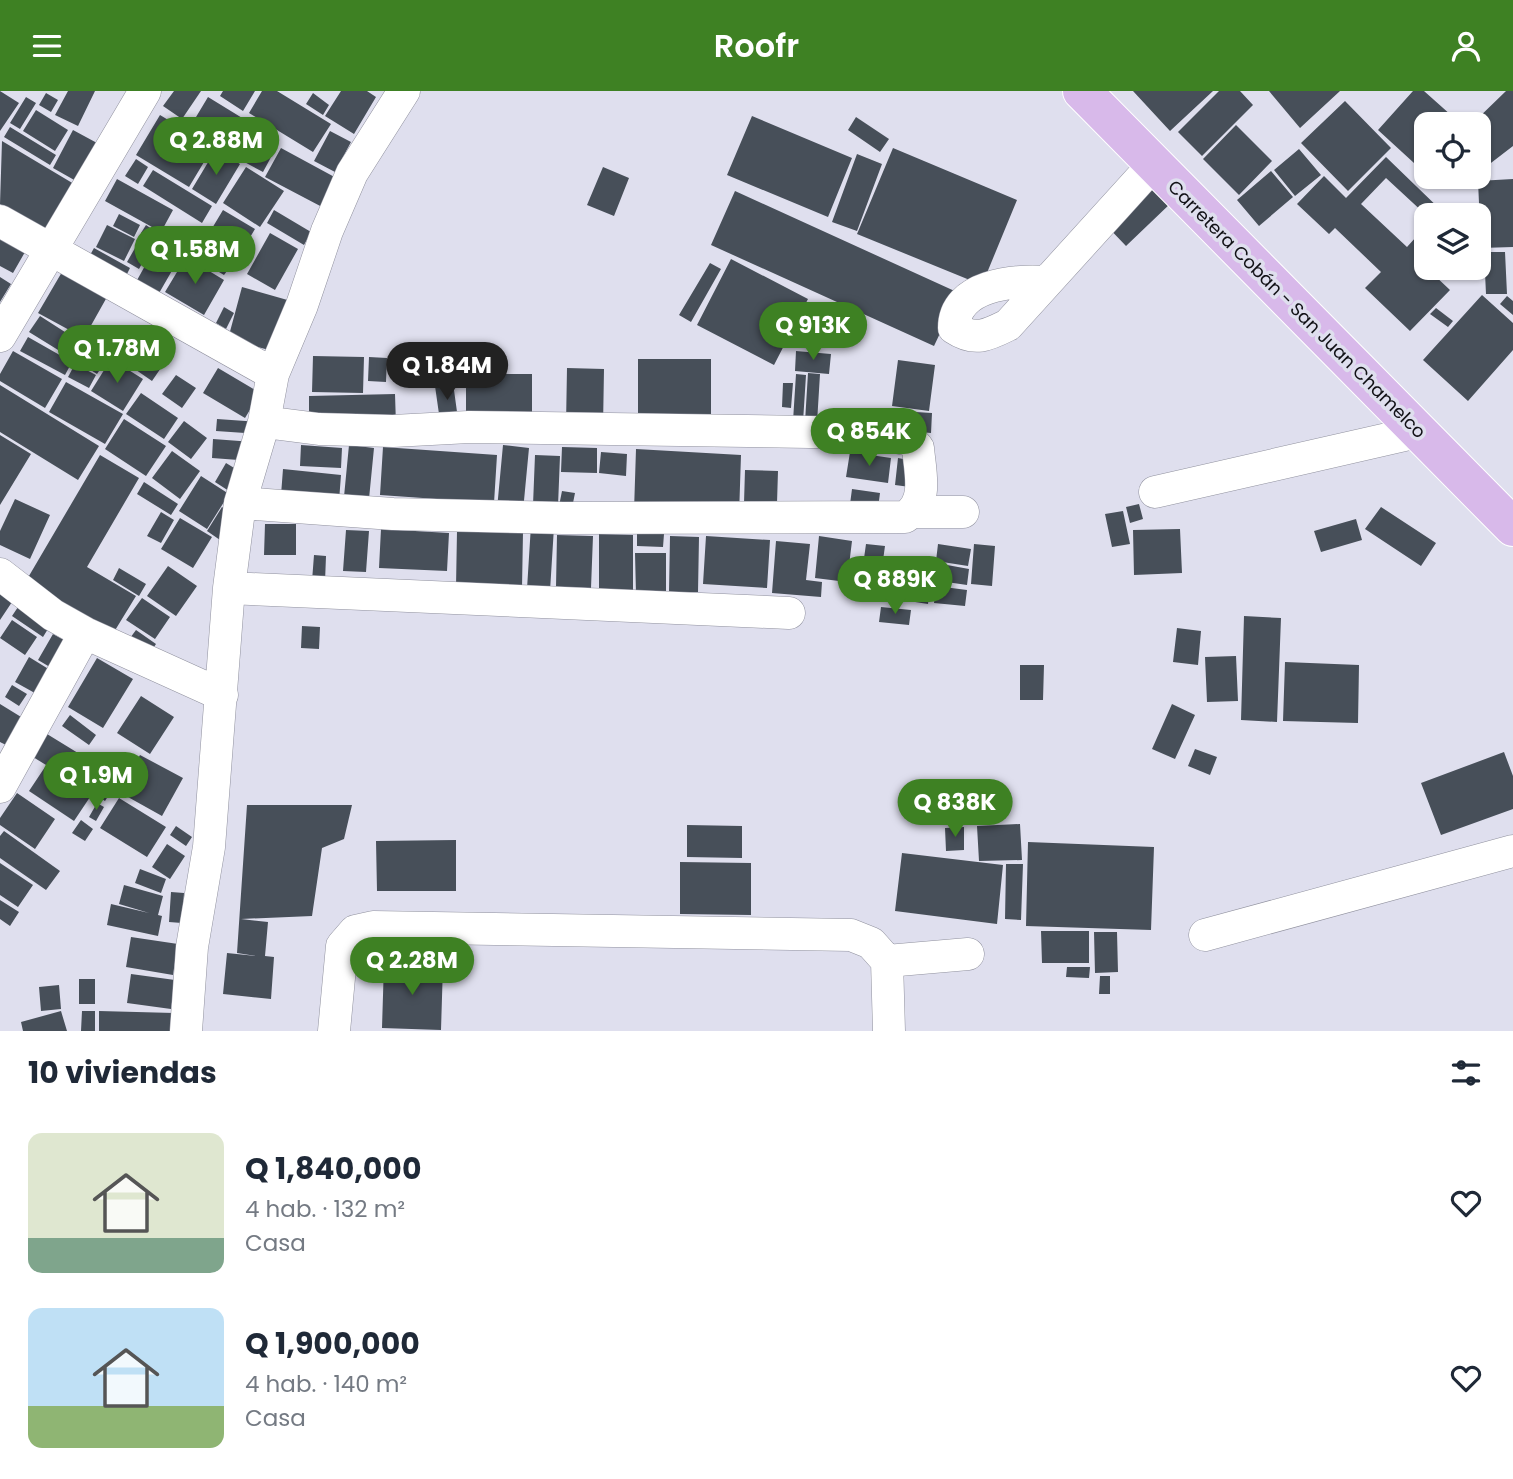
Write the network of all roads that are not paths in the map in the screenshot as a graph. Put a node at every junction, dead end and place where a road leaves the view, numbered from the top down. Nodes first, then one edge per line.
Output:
1 (145, 91) edge
2 (404, 91) edge
3 (1082, 91) edge
4 (1154, 164) junction
5 (0, 222) edge
6 (48, 251) junction
7 (1046, 282) dead end
8 (0, 336) edge
9 (273, 374) junction
10 (264, 422) junction
11 (1418, 432) junction
12 (1155, 492) dead end
13 (240, 503) junction
14 (915, 512) junction
15 (962, 512) dead end
16 (1513, 527) edge
17 (0, 574) edge
18 (229, 588) junction
19 (789, 613) dead end
20 (85, 633) junction
21 (222, 695) junction
22 (0, 787) edge
23 (1513, 851) edge
24 (1205, 935) dead end
25 (968, 954) dead end
26 (887, 961) junction
27 (186, 1031) edge
28 (334, 1031) edge
29 (889, 1031) edge

1 - 6 street
2 - 9 street
3 - 4 main road, Carretera Cobán - San Juan Chamelco
4 - 7 street
4 - 11 main road, Carretera Cobán - San Juan Chamelco
5 - 6 street
6 - 8 street
6 - 9 street
9 - 10 street
10 - 13 street
10 - 14 street
11 - 12 street
11 - 16 main road, Carretera Cobán - San Juan Chamelco
13 - 14 street
13 - 18 street
14 - 15 street
17 - 20 street
18 - 19 street
18 - 21 street
20 - 21 street
20 - 22 street
21 - 27 street
23 - 24 street
25 - 26 street
26 - 28 street
26 - 29 street

